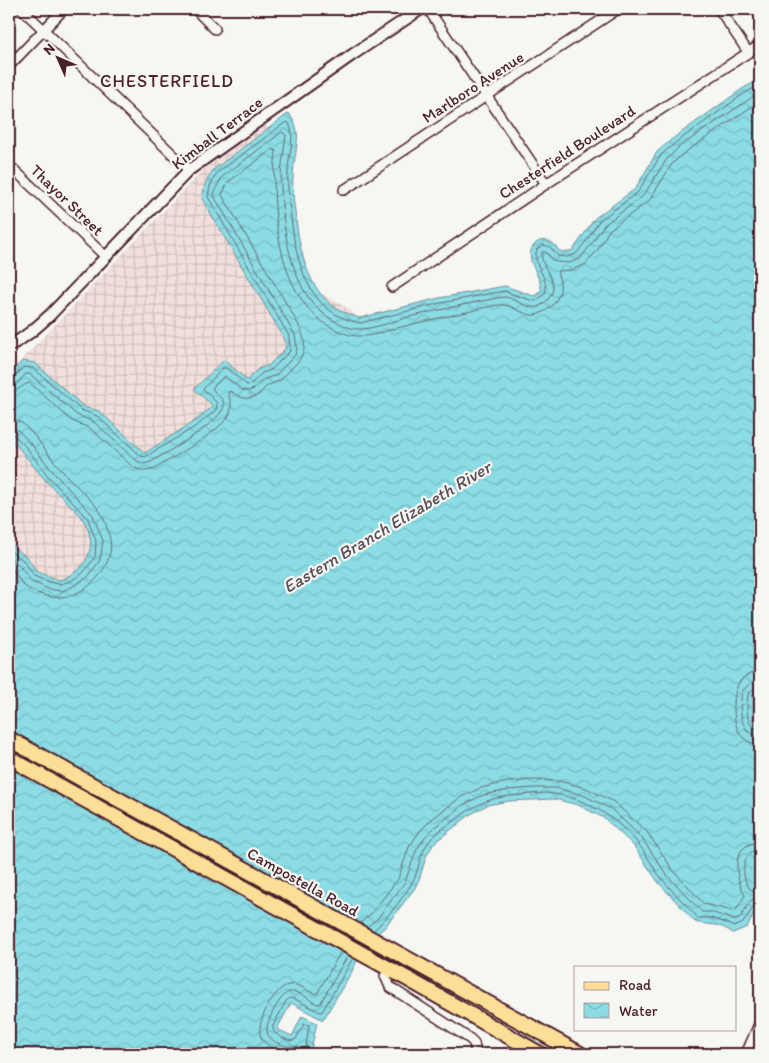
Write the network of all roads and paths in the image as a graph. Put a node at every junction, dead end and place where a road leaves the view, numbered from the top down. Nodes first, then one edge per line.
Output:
1 (22, 9) edge
2 (64, 9) edge
3 (195, 9) edge
4 (420, 9) edge
5 (428, 9) edge
6 (618, 9) edge
7 (719, 9) edge
8 (216, 29) dead end
9 (44, 30) junction
10 (760, 45) edge
11 (748, 52) junction
12 (9, 66) edge
13 (487, 96) junction
14 (9, 165) edge
15 (189, 170) junction
16 (546, 184) junction
17 (344, 190) dead end
18 (105, 256) junction
19 (392, 287) dead end
20 (9, 346) edge
21 (9, 739) edge
22 (9, 758) edge
23 (385, 976) dead end
24 (760, 1022) edge
25 (536, 1053) edge
26 (476, 1054) edge
27 (580, 1054) edge
28 (746, 1054) edge

1 - 9 street
2 - 9 street
3 - 8 street
4 - 15 street, Kimball Terrace
5 - 13 street
6 - 13 street, Marlboro Avenue
7 - 11 street
9 - 12 street
9 - 15 street
10 - 11 street, Chesterfield Boulevard
11 - 16 street, Chesterfield Boulevard
13 - 16 street
13 - 17 street, Marlboro Avenue
14 - 18 street, Thayor Street
15 - 18 street, Kimball Terrace
16 - 19 street, Chesterfield Boulevard
18 - 20 street, Kimball Terrace
21 - 27 main road, Campostella Road
22 - 25 main road, Campostella Road
23 - 26 street
24 - 28 street

